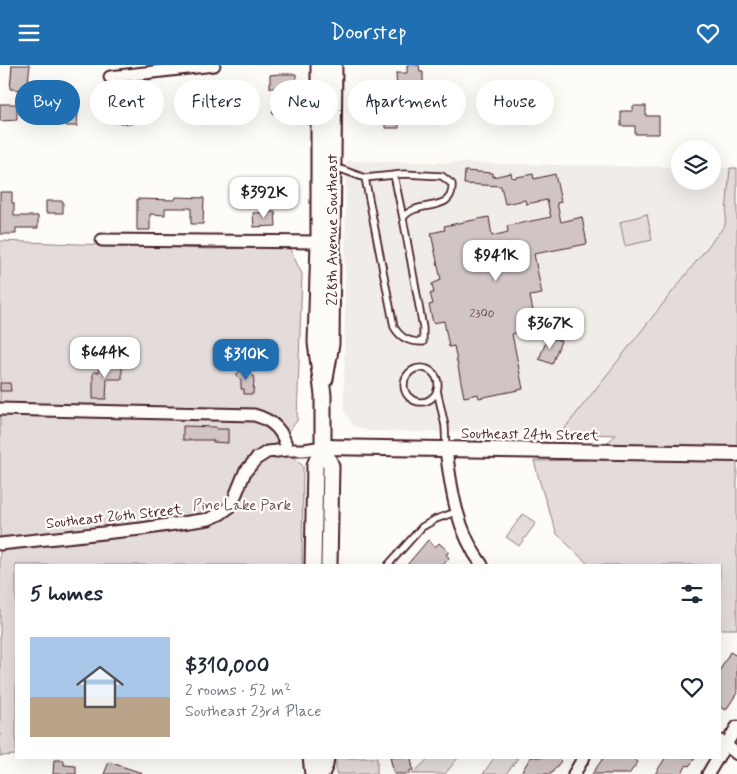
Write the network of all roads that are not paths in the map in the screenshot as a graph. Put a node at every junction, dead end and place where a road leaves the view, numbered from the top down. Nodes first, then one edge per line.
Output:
1 (214, 65) edge
2 (320, 65) edge
3 (334, 65) edge
4 (141, 69) edge
5 (110, 77) dead end
6 (320, 80) edge
7 (320, 125) edge
8 (324, 125) edge
9 (332, 166) junction
10 (394, 175) junction
11 (365, 178) junction
12 (403, 218) junction
13 (102, 240) dead end
14 (319, 242) junction
15 (437, 390) junction
16 (323, 395) junction
17 (0, 409) edge
18 (323, 447) junction
19 (446, 449) junction
20 (287, 450) junction
21 (737, 454) edge
22 (456, 512) junction
23 (0, 544) edge
24 (313, 564) edge
25 (329, 564) edge
26 (389, 564) edge
27 (481, 564) edge
28 (737, 727) edge
29 (722, 747) edge
30 (737, 754) edge
31 (311, 759) edge
32 (326, 759) edge
33 (583, 759) edge
34 (717, 759) edge
35 (313, 774) edge
36 (321, 774) edge
37 (574, 774) edge
38 (708, 774) edge

1 - 4 street
2 - 6 main road, 228th Avenue Southeast
3 - 9 main road, 228th Avenue Southeast
4 - 5 street
7 - 14 main road, 228th Avenue Southeast
8 - 9 main road
9 - 11 lane
9 - 16 main road, 228th Avenue Southeast
10 - 11 lane
10 - 12 lane
10 - 12 lane
11 - 12 lane
13 - 14 street
14 - 16 main road, 228th Avenue Southeast
15 - 15 lane
15 - 19 lane
16 - 18 main road, 228th Avenue Southeast
17 - 20 street
18 - 19 street, Southeast 24th Street
18 - 20 street, Southeast 26th Street
18 - 24 main road, 228th Avenue Southeast
18 - 25 main road, 228th Avenue Southeast
19 - 21 street, Southeast 24th Street
19 - 22 street
20 - 23 street, Southeast 26th Street
22 - 26 lane
22 - 27 street
28 - 29 street
29 - 30 street
31 - 35 main road
32 - 36 main road
33 - 37 street
34 - 38 street

